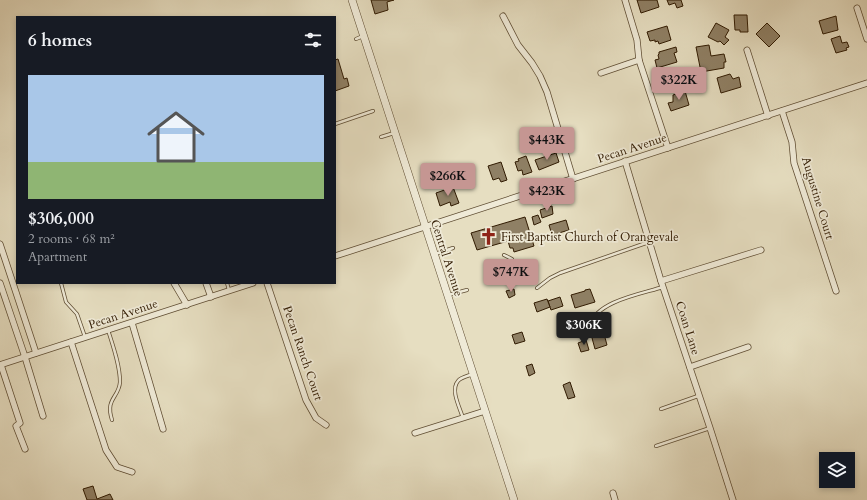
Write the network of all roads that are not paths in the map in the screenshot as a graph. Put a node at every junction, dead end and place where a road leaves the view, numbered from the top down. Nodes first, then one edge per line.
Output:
1 (352, 0) edge
2 (625, 0) edge
3 (857, 8) dead end
4 (503, 16) dead end
5 (364, 36) junction
6 (356, 39) dead end
7 (867, 39) edge
8 (747, 50) dead end
9 (639, 60) junction
10 (601, 73) dead end
11 (867, 83) edge
12 (373, 111) dead end
13 (782, 111) junction
14 (768, 116) junction
15 (336, 124) edge
16 (395, 133) junction
17 (381, 137) dead end
18 (668, 148) junction
19 (625, 162) junction
20 (573, 179) junction
21 (425, 227) junction
22 (649, 242) junction
23 (0, 244) edge
24 (453, 248) dead end
25 (761, 250) dead end
26 (434, 254) junction
27 (504, 255) dead end
28 (336, 256) edge
29 (517, 275) dead end
30 (661, 281) junction
31 (0, 283) edge
32 (61, 284) edge
33 (175, 284) edge
34 (206, 284) edge
35 (227, 284) edge
36 (250, 284) edge
37 (267, 284) edge
38 (663, 287) junction
39 (537, 288) dead end
40 (467, 290) dead end
41 (229, 291) junction
42 (836, 291) dead end
43 (447, 296) junction
44 (211, 297) junction
45 (187, 305) junction
46 (132, 323) junction
47 (590, 325) dead end
48 (108, 330) junction
49 (86, 337) junction
50 (71, 342) junction
51 (748, 347) dead end
52 (36, 353) junction
53 (25, 357) junction
54 (0, 365) edge
55 (690, 367) junction
56 (473, 374) junction
57 (699, 395) junction
58 (661, 409) dead end
59 (485, 411) junction
60 (43, 416) dead end
61 (463, 418) junction
62 (112, 420) dead end
63 (326, 425) dead end
64 (710, 428) junction
65 (163, 429) dead end
66 (415, 433) dead end
67 (656, 446) dead end
68 (25, 449) dead end
69 (132, 472) dead end
70 (613, 493) dead end
71 (512, 500) edge
72 (615, 500) edge
73 (733, 500) edge

1 - 5 street, Central Avenue
2 - 9 street
3 - 7 street
4 - 20 street
5 - 6 lane
5 - 16 street, Central Avenue
8 - 14 street
9 - 10 street
9 - 18 street
11 - 13 street, Pecan Avenue
12 - 15 lane
13 - 14 street, Pecan Avenue
13 - 42 street, Augustine Court
14 - 18 street, Pecan Avenue
16 - 17 lane
16 - 21 street, Central Avenue
18 - 19 street, Pecan Avenue
19 - 20 street, Pecan Avenue
19 - 22 street, Coan Lane
20 - 21 street, Pecan Avenue
21 - 26 street, Central Avenue
21 - 28 street, Pecan Avenue
22 - 30 street, Coan Lane
22 - 39 lane
23 - 52 street
24 - 26 lane
25 - 30 street
26 - 43 street, Central Avenue
27 - 29 lane
30 - 38 street, Coan Lane
31 - 53 street
32 - 49 lane
33 - 45 street
34 - 44 street
35 - 41 lane
36 - 41 street, Pecan Avenue
37 - 63 street, Pecan Ranch Court
38 - 47 lane
38 - 55 street, Coan Lane
40 - 43 lane
41 - 44 street, Pecan Avenue
43 - 56 street, Central Avenue
44 - 45 street, Pecan Avenue
45 - 46 street, Pecan Avenue
46 - 48 street, Pecan Avenue
46 - 65 street
48 - 49 street, Pecan Avenue
48 - 62 lane
49 - 50 street, Pecan Avenue
50 - 52 street, Pecan Avenue
50 - 69 street
51 - 55 street
52 - 53 street, Pecan Avenue
53 - 54 street, Pecan Avenue
53 - 60 street
54 - 68 street
55 - 57 street, Coan Lane
56 - 59 street, Central Avenue
56 - 61 lane
57 - 58 lane
57 - 64 street, Coan Lane
59 - 61 street
59 - 71 street, Central Avenue
61 - 66 street
64 - 67 lane
64 - 73 street, Coan Lane
70 - 72 street

